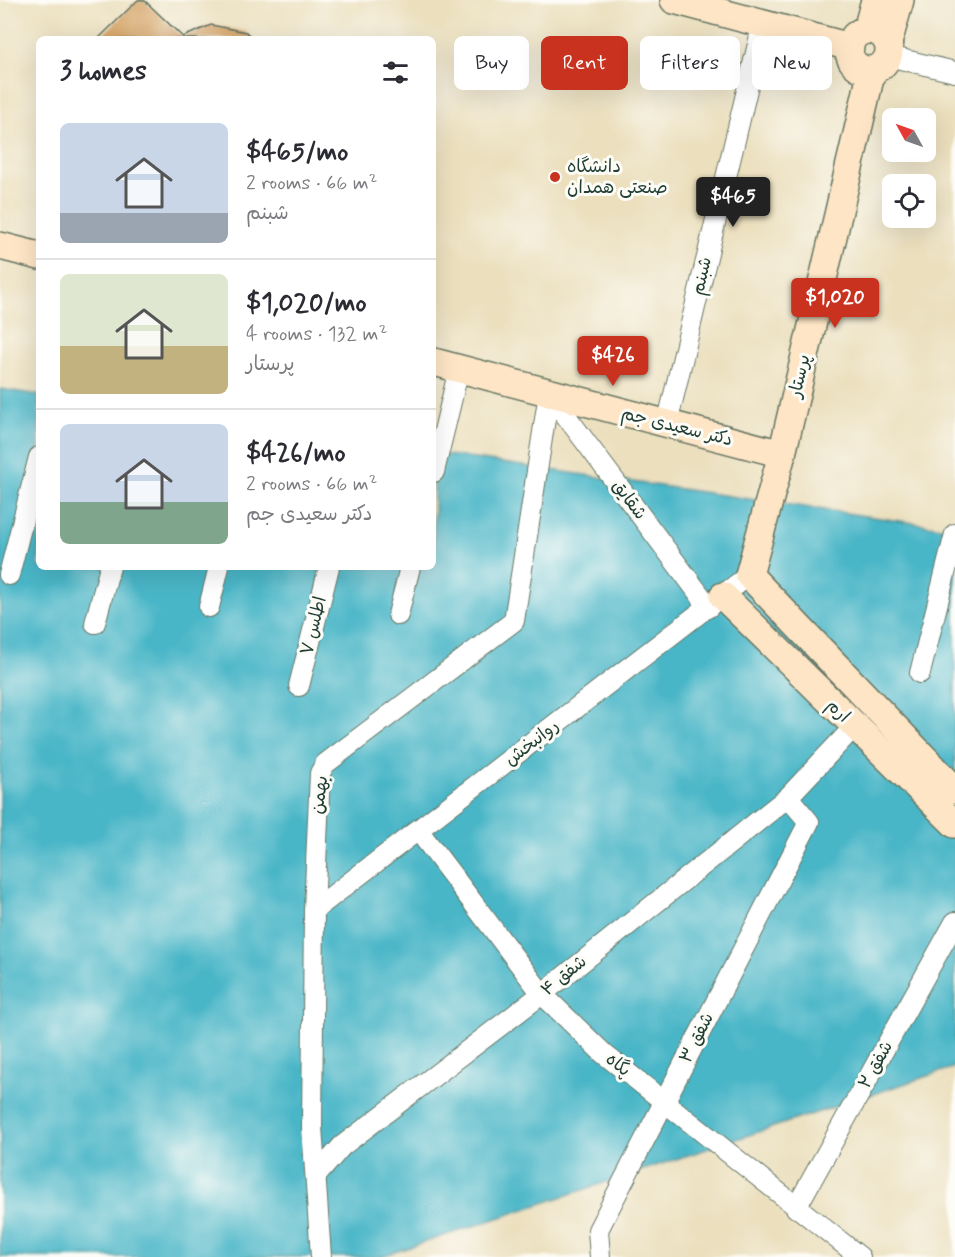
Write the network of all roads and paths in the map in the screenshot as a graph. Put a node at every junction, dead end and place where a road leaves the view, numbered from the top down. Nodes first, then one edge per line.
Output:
1 (674, 0) edge
2 (875, 0) edge
3 (900, 0) edge
4 (763, 23) junction
5 (873, 49) junction
6 (955, 72) edge
7 (0, 246) edge
8 (36, 255) edge
9 (446, 366) edge
10 (549, 393) junction
11 (667, 424) junction
12 (436, 454) edge
13 (782, 454) junction
14 (36, 469) edge
15 (955, 534) edge
16 (109, 570) edge
17 (218, 570) edge
18 (328, 570) edge
19 (409, 570) edge
20 (9, 575) dead end
21 (749, 576) junction
22 (716, 601) junction
23 (209, 607) dead end
24 (398, 615) dead end
25 (95, 623) dead end
26 (920, 673) dead end
27 (299, 686) dead end
28 (854, 728) junction
29 (955, 790) edge
30 (788, 797) junction
31 (955, 825) edge
32 (418, 830) junction
33 (314, 910) junction
34 (955, 922) edge
35 (542, 994) junction
36 (664, 1102) junction
37 (316, 1176) junction
38 (796, 1208) junction
39 (321, 1257) edge
40 (600, 1257) edge
41 (860, 1257) edge

1 - 4 street
2 - 5 street
3 - 5 street
4 - 5 street
4 - 11 street, شبنم
5 - 6 street
5 - 13 street, پرستار
7 - 8 street
9 - 10 street, دکتر سعیدی جم
9 - 12 street
10 - 11 street, دکتر سعیدی جم
10 - 22 street, شقایق
10 - 33 street, بهمن
11 - 13 street, دکتر سعیدی جم
13 - 21 street, پرستار
14 - 20 street
15 - 26 street
16 - 25 street
17 - 23 street
18 - 27 street, اطلس ۷
19 - 24 street
21 - 22 street, روانبخش
21 - 29 street, ارم
22 - 28 street, ارم
22 - 32 street, روانبخش
28 - 30 street, شفق ۴
28 - 31 street, ارم
30 - 35 street, شفق ۴
30 - 36 street, شفق ۳
32 - 33 street, روانبخش
32 - 35 street, پگاه
33 - 37 street, بهمن
34 - 38 street, شفق ۲
35 - 36 street, پگاه
35 - 37 street, شفق ۴
36 - 38 street, پگاه
36 - 40 street, شفق ۳
37 - 39 street, بهمن
38 - 41 street, پگاه

